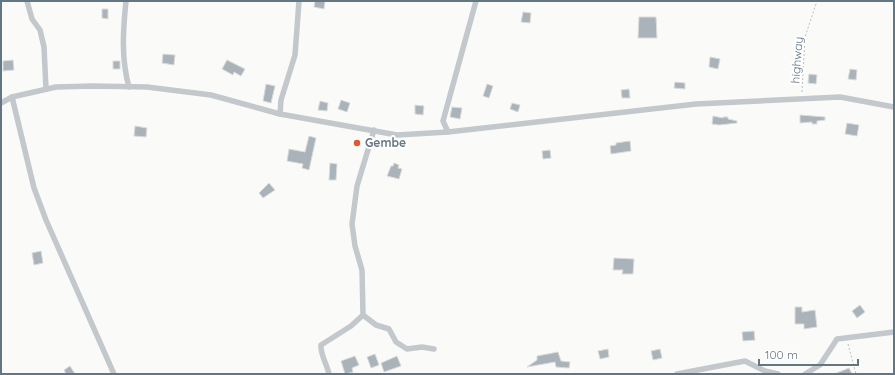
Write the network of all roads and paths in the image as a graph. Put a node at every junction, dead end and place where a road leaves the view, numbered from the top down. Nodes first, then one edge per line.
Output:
1 (26, 1) edge
2 (126, 1) edge
3 (299, 1) edge
4 (476, 1) edge
5 (817, 1) edge
6 (129, 87) junction
7 (46, 89) junction
8 (12, 97) junction
9 (802, 98) junction
10 (1, 103) edge
11 (894, 107) edge
12 (280, 114) junction
13 (374, 130) junction
14 (448, 132) junction
15 (363, 315) junction
16 (894, 332) edge
17 (846, 338) junction
18 (434, 349) dead end
19 (114, 374) edge
20 (329, 374) edge
21 (677, 374) edge
22 (778, 374) edge
23 (805, 374) edge
24 (856, 374) edge

1 - 7 street
2 - 6 street
3 - 12 street
4 - 14 street
5 - 9 path, highway
6 - 7 street
6 - 12 street
7 - 8 street
8 - 10 street
8 - 19 street
9 - 11 street
9 - 14 street
12 - 13 street
13 - 14 street
13 - 15 street
15 - 18 street
15 - 20 street
16 - 17 street
17 - 23 street
17 - 24 path
21 - 22 street

